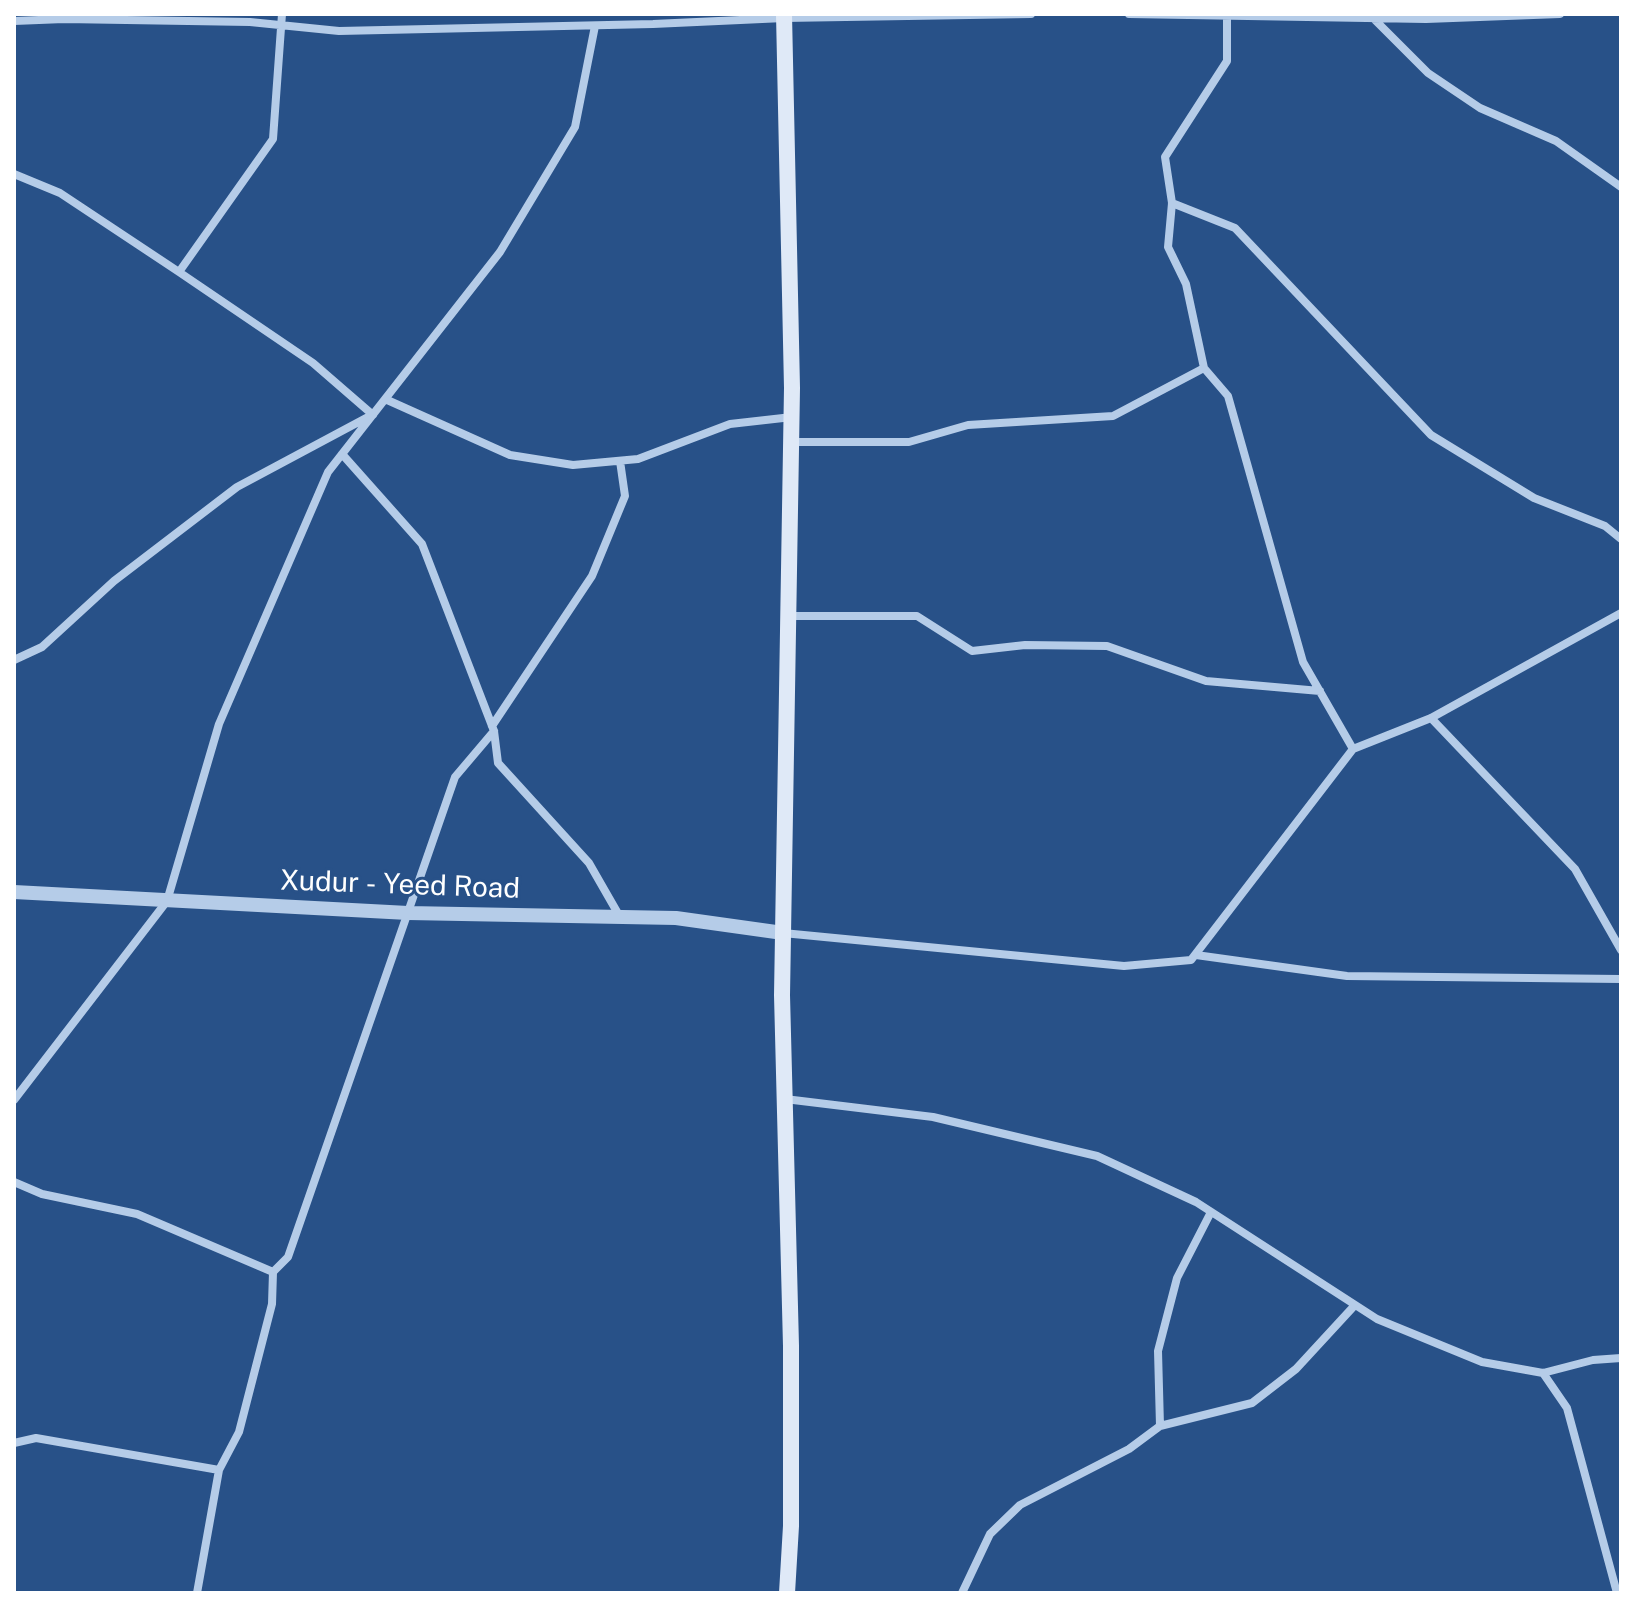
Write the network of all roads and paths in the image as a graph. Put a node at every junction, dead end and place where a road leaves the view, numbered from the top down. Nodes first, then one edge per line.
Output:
1 (282, 14) edge
2 (1031, 14) edge
3 (1129, 14) edge
4 (1560, 14) edge
5 (1255, 15) edge
6 (784, 16) edge
7 (1227, 16) junction
8 (1372, 18) junction
9 (14, 21) edge
10 (283, 25) junction
11 (595, 26) junction
12 (14, 174) edge
13 (1621, 187) edge
14 (1172, 203) junction
15 (179, 272) junction
16 (1204, 368) junction
17 (385, 399) junction
18 (373, 415) junction
19 (792, 417) junction
20 (791, 442) junction
21 (342, 454) junction
22 (620, 461) junction
23 (1621, 539) edge
24 (1621, 613) edge
25 (789, 616) junction
26 (14, 660) edge
27 (1320, 691) junction
28 (1431, 718) junction
29 (493, 729) junction
30 (1353, 749) junction
31 (14, 892) edge
32 (167, 901) junction
33 (408, 913) junction
34 (620, 917) junction
35 (783, 933) junction
36 (1621, 950) edge
37 (1196, 955) junction
38 (1621, 979) edge
39 (785, 1099) junction
40 (14, 1100) edge
41 (14, 1182) edge
42 (1211, 1212) junction
43 (273, 1272) junction
44 (1355, 1305) junction
45 (1621, 1358) edge
46 (1543, 1373) junction
47 (1160, 1426) junction
48 (14, 1443) edge
49 (219, 1470) junction
50 (197, 1593) edge
51 (787, 1593) edge
52 (962, 1593) edge
53 (1617, 1593) edge

1 - 10 street
2 - 6 street
3 - 7 street
4 - 8 street
5 - 7 street
5 - 8 street
6 - 11 street
6 - 19 main road
7 - 14 street
8 - 13 street
9 - 10 street
10 - 11 street
10 - 15 street
11 - 17 street
12 - 15 street
14 - 16 street
14 - 23 street
15 - 18 street
16 - 20 street
16 - 27 street
17 - 18 street
17 - 22 street
18 - 21 street
18 - 26 street
19 - 20 main road
19 - 22 street
20 - 25 main road
21 - 29 street
21 - 32 street
22 - 29 street
24 - 28 street
25 - 27 street
25 - 35 main road
27 - 30 street
28 - 30 street
28 - 36 street
29 - 33 street
29 - 34 street
30 - 37 street
31 - 32 street, Xudur - Yeed Road
32 - 33 street, Xudur - Yeed Road
32 - 40 street
33 - 34 street, Xudur - Yeed Road
33 - 43 street
34 - 35 street, Xudur - Yeed Road
35 - 37 street
35 - 39 main road
37 - 38 street
39 - 42 street
39 - 51 main road
41 - 43 street
42 - 44 street
42 - 47 street
43 - 49 street
44 - 46 street
44 - 47 street
45 - 46 street
46 - 53 street
47 - 52 street
48 - 49 street
49 - 50 street

